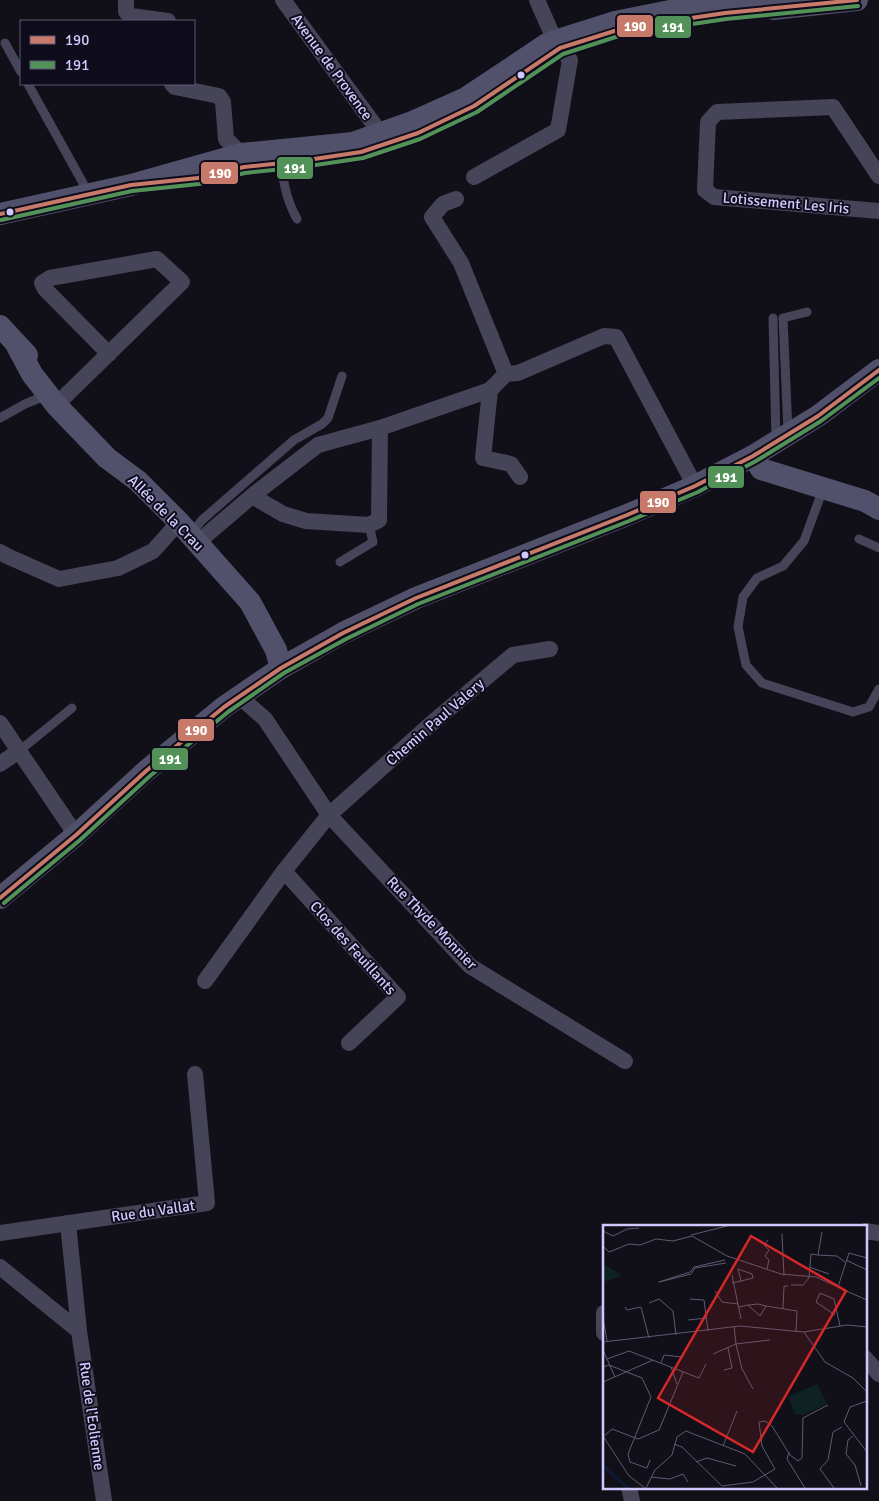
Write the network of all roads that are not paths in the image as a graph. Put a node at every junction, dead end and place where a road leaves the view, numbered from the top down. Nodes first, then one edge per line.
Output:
1 (126, 0) edge
2 (283, 0) edge
3 (537, 0) edge
4 (857, 0) edge
5 (801, 2) edge
6 (161, 20) edge
7 (6, 43) dead end
8 (557, 44) junction
9 (20, 70) edge
10 (29, 85) edge
11 (173, 85) edge
12 (382, 140) junction
13 (280, 157) junction
14 (243, 161) junction
15 (879, 176) edge
16 (474, 177) dead end
17 (84, 195) junction
18 (456, 199) dead end
19 (879, 211) edge
20 (0, 214) edge
21 (297, 219) dead end
22 (807, 312) dead end
23 (773, 318) dead end
24 (0, 326) edge
25 (108, 354) junction
26 (879, 370) edge
27 (506, 374) junction
28 (342, 376) dead end
29 (490, 390) junction
30 (57, 398) junction
31 (0, 418) edge
32 (380, 428) junction
33 (782, 438) junction
34 (753, 456) junction
35 (520, 476) dead end
36 (695, 486) junction
37 (823, 488) junction
38 (252, 496) junction
39 (879, 509) edge
40 (369, 524) junction
41 (189, 534) junction
42 (860, 539) dead end
43 (879, 548) edge
44 (0, 552) edge
45 (340, 562) dead end
46 (254, 608) junction
47 (550, 649) dead end
48 (309, 653) junction
49 (281, 668) junction
50 (879, 689) edge
51 (240, 697) junction
52 (72, 708) dead end
53 (0, 723) edge
54 (18, 751) junction
55 (0, 764) edge
56 (329, 815) junction
57 (76, 836) junction
58 (284, 871) junction
59 (0, 898) edge
60 (205, 981) dead end
61 (349, 1042) dead end
62 (625, 1061) dead end
63 (195, 1074) dead end
64 (68, 1223) junction
65 (866, 1231) edge
66 (0, 1233) edge
67 (879, 1233) edge
68 (0, 1267) edge
69 (79, 1331) junction
70 (866, 1359) edge
71 (879, 1374) edge
72 (629, 1488) edge
73 (104, 1501) edge
74 (632, 1501) edge

1 - 6 street
2 - 12 street, Avenue de Provence
3 - 8 street
4 - 5 street
5 - 8 street
7 - 9 lane
8 - 12 street
8 - 16 street
10 - 17 lane
11 - 14 street
12 - 13 street
13 - 14 street
13 - 21 lane
14 - 17 street
15 - 19 street, Lotissement Les Iris
17 - 20 street
18 - 27 street
22 - 33 lane
23 - 33 lane
24 - 30 street, Allée de la Crau
25 - 25 street
25 - 30 street
26 - 33 street
27 - 29 street
27 - 36 street
28 - 41 lane
29 - 32 street
29 - 35 street
30 - 31 lane
30 - 41 street, Allée de la Crau
32 - 38 street
32 - 40 street
33 - 34 street
34 - 36 street
34 - 37 street
36 - 48 street
37 - 39 street
37 - 50 lane
38 - 40 street
38 - 41 street
40 - 45 lane
41 - 44 street
41 - 46 street, Allée de la Crau
42 - 43 lane
46 - 48 street
46 - 49 street, Allée de la Crau
47 - 56 street, Chemin Paul Valery
48 - 49 street
49 - 51 street
51 - 56 street
51 - 57 street
52 - 54 lane
53 - 54 street
54 - 55 street
54 - 57 street
56 - 58 street
56 - 62 street, Rue Thyde Monnier
57 - 59 street
58 - 60 street
58 - 61 street, Clos des Feuillants
63 - 64 street, Rue du Vallat
64 - 66 street, Rue du Vallat
64 - 69 street, Rue de l'Eolienne
65 - 67 street
68 - 69 street
69 - 73 street, Rue de l'Eolienne
70 - 71 street
72 - 74 street

